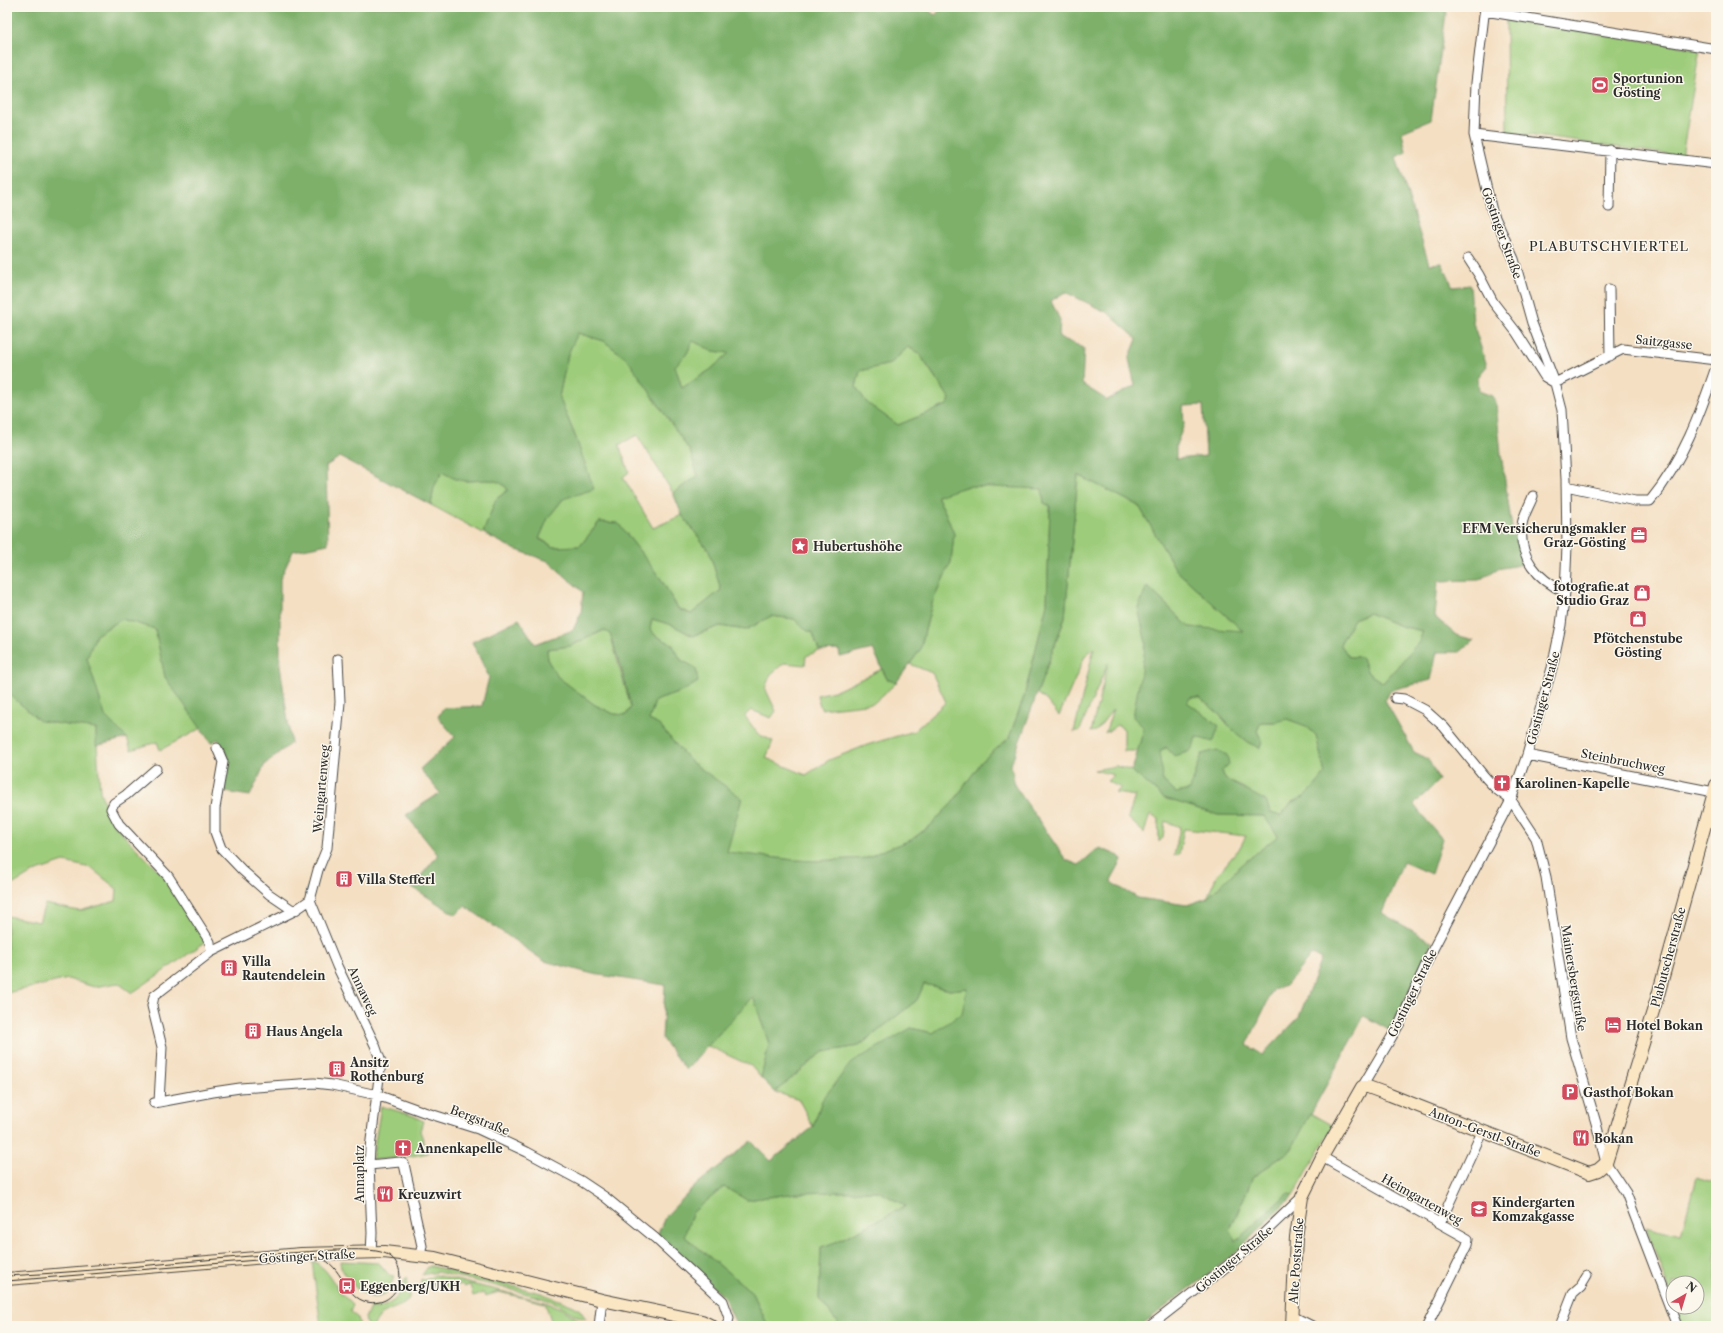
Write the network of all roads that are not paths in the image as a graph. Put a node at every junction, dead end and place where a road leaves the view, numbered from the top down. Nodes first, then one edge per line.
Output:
1 (1485, 9) edge
2 (1716, 49) edge
3 (1474, 135) junction
4 (1610, 150) junction
5 (1716, 164) edge
6 (1609, 207) dead end
7 (1468, 258) dead end
8 (1609, 289) dead end
9 (1610, 356) junction
10 (1716, 360) edge
11 (1716, 367) edge
12 (1555, 383) junction
13 (1566, 486) junction
14 (1533, 496) dead end
15 (1565, 592) junction
16 (338, 658) dead end
17 (1394, 698) dead end
18 (217, 748) dead end
19 (1527, 755) junction
20 (156, 769) dead end
21 (1715, 788) edge
22 (1511, 800) junction
23 (310, 900) junction
24 (294, 911) junction
25 (211, 952) junction
26 (1362, 1086) junction
27 (377, 1095) junction
28 (1482, 1132) junction
29 (1322, 1157) junction
30 (1606, 1164) junction
31 (369, 1165) junction
32 (1302, 1197) junction
33 (1440, 1224) junction
34 (371, 1253) junction
35 (420, 1256) junction
36 (1586, 1276) dead end
37 (7, 1279) edge
38 (602, 1300) junction
39 (1292, 1321) edge
40 (599, 1326) edge
41 (712, 1326) edge
42 (727, 1326) edge
43 (1150, 1326) edge
44 (1312, 1326) edge
45 (1427, 1326) edge
46 (1560, 1326) edge
47 (1677, 1326) edge

1 - 2 street
1 - 3 street, Göstinger Straße
3 - 4 street
3 - 12 street, Göstinger Straße
4 - 5 street
4 - 6 street
7 - 12 street
8 - 9 street
9 - 10 street, Saitzgasse
9 - 12 street, Saitzgasse
11 - 13 street
12 - 13 street, Göstinger Straße
13 - 15 street, Göstinger Straße
14 - 15 street
15 - 19 street, Göstinger Straße
16 - 23 street, Weingartenweg
17 - 22 street, Mainersbergstraße
18 - 24 street
19 - 21 street, Steinbruchweg
19 - 22 street, Göstinger Straße
20 - 25 street
21 - 30 street, Plabutscherstraße
22 - 26 street, Göstinger Straße
22 - 30 street, Mainersbergstraße
23 - 24 street
23 - 27 street, Annaweg
24 - 25 street
25 - 27 street, Bergstraße
26 - 28 street, Anton-Gerstl-Straße
26 - 29 street, Göstinger Straße
27 - 31 street, Annaplatz
27 - 42 street, Bergstraße
28 - 30 street, Anton-Gerstl-Straße
28 - 33 street
29 - 32 street, Göstinger Straße
29 - 33 street, Heimgartenweg
30 - 47 street
31 - 34 street, Annaplatz
31 - 35 street
32 - 39 street, Alte Poststraße
32 - 43 street, Göstinger Straße
33 - 45 street, Heimgartenweg
34 - 35 street, Göstinger Straße
34 - 37 street, Göstinger Straße
35 - 38 street, Göstinger Straße
36 - 46 street
38 - 40 street
38 - 41 street, Göstinger Straße
39 - 44 street

